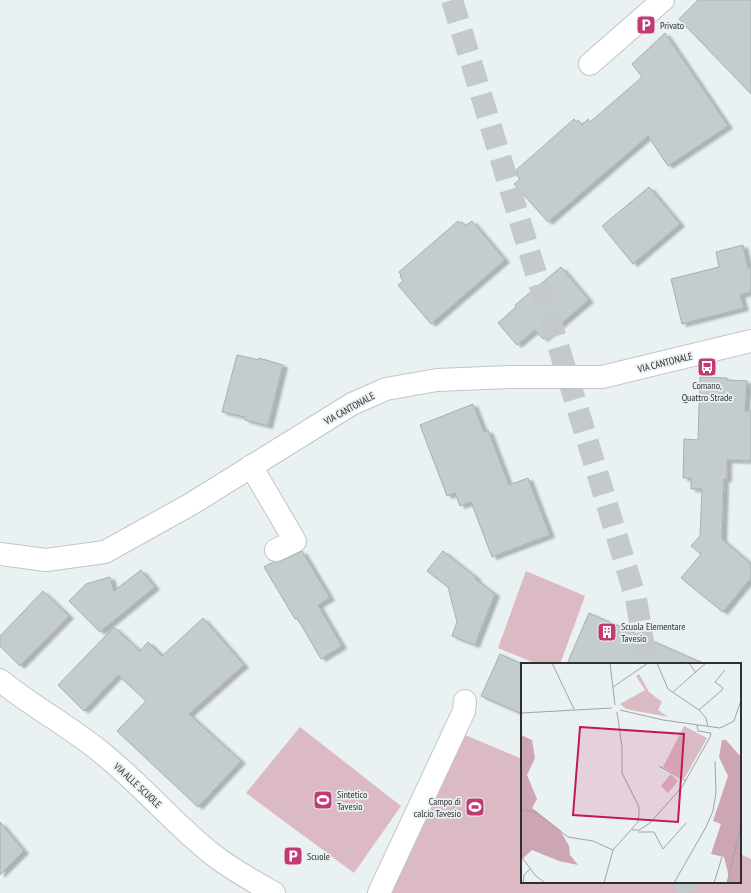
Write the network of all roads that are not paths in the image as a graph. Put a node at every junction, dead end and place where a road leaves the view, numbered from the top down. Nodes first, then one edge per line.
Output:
1 (663, 0) edge
2 (590, 64) dead end
3 (751, 341) edge
4 (251, 466) junction
5 (276, 550) dead end
6 (0, 554) edge
7 (0, 680) edge
8 (465, 701) dead end
9 (274, 893) edge
10 (379, 893) edge

1 - 2 street
3 - 4 street, VIA CANTONALE
4 - 5 street
4 - 6 street, VIA CANTONALE
7 - 9 street, VIA ALLE SCUOLE
8 - 10 street

